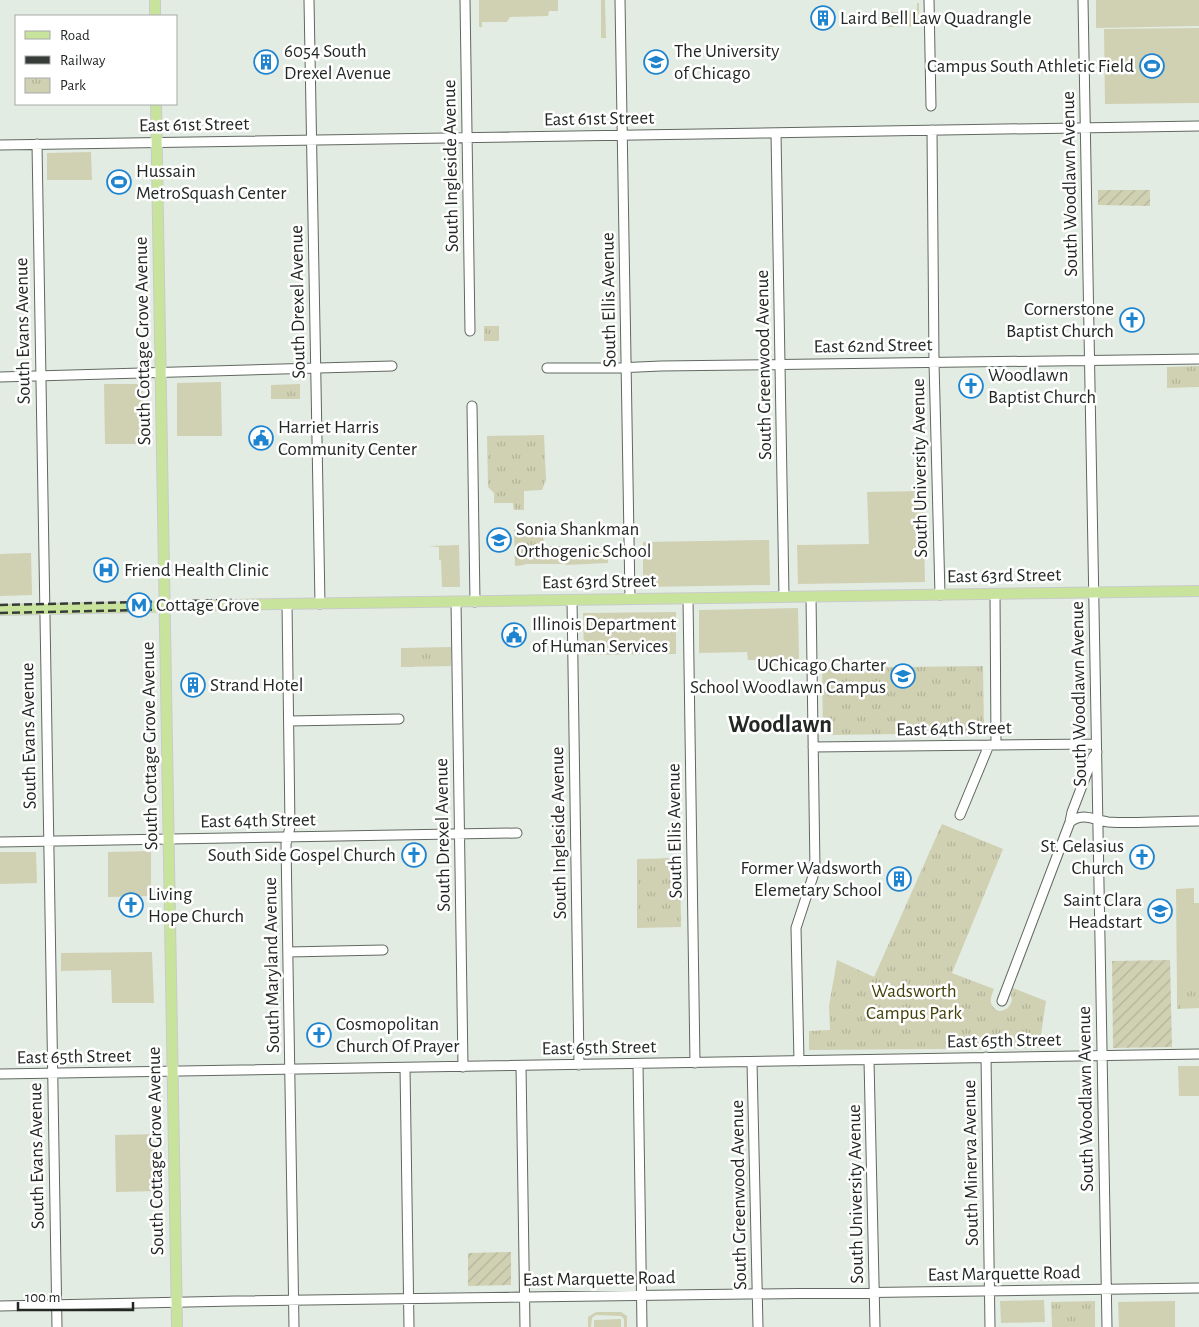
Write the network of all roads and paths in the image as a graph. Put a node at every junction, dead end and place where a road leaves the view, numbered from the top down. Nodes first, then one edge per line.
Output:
1 (155, 0) edge
2 (309, 0) edge
3 (465, 0) edge
4 (620, 0) edge
5 (929, 0) edge
6 (1083, 0) edge
7 (155, 15) edge
8 (156, 105) edge
9 (931, 106) dead end
10 (1199, 126) edge
11 (1086, 128) junction
12 (932, 130) junction
13 (776, 132) junction
14 (622, 135) junction
15 (467, 137) junction
16 (312, 139) junction
17 (157, 142) junction
18 (36, 144) junction
19 (0, 145) edge
20 (470, 330) dead end
21 (1199, 358) edge
22 (1090, 360) junction
23 (934, 362) junction
24 (780, 364) junction
25 (392, 366) dead end
26 (626, 367) junction
27 (316, 368) junction
28 (547, 368) dead end
29 (161, 373) junction
30 (40, 376) junction
31 (0, 377) edge
32 (472, 406) dead end
33 (1199, 591) edge
34 (1094, 592) junction
35 (995, 594) junction
36 (940, 595) junction
37 (784, 597) junction
38 (811, 597) junction
39 (688, 598) junction
40 (630, 599) junction
41 (572, 600) junction
42 (456, 602) junction
43 (475, 602) junction
44 (287, 604) junction
45 (320, 604) junction
46 (166, 606) junction
47 (43, 609) junction
48 (0, 610) edge
49 (399, 719) dead end
50 (289, 720) junction
51 (993, 745) junction
52 (813, 747) junction
53 (1097, 748) junction
54 (960, 815) dead end
55 (1098, 820) junction
56 (1199, 820) edge
57 (1070, 822) junction
58 (517, 833) dead end
59 (459, 834) junction
60 (288, 837) junction
61 (169, 839) junction
62 (0, 842) edge
63 (48, 842) junction
64 (383, 950) dead end
65 (288, 952) junction
66 (1002, 1001) dead end
67 (1199, 1054) edge
68 (1102, 1055) junction
69 (986, 1058) junction
70 (870, 1060) junction
71 (799, 1061) junction
72 (752, 1062) junction
73 (695, 1063) junction
74 (638, 1064) junction
75 (579, 1065) junction
76 (521, 1066) junction
77 (463, 1067) junction
78 (405, 1068) junction
79 (290, 1069) junction
80 (172, 1071) junction
81 (52, 1073) junction
82 (0, 1074) edge
83 (1199, 1288) edge
84 (1106, 1289) junction
85 (990, 1290) junction
86 (874, 1292) junction
87 (757, 1293) junction
88 (641, 1295) junction
89 (525, 1297) junction
90 (408, 1298) junction
91 (293, 1300) junction
92 (176, 1302) junction
93 (56, 1304) junction
94 (0, 1306) edge
95 (57, 1327) edge
96 (177, 1327) edge
97 (294, 1327) edge
98 (409, 1327) edge
99 (525, 1327) edge
100 (642, 1327) edge
101 (758, 1327) edge
102 (875, 1327) edge
103 (990, 1327) edge
104 (1107, 1327) edge

1 - 7 main road
2 - 16 street, South Drexel Avenue
3 - 15 street, South Ingleside Avenue
4 - 14 street, South Ellis Avenue
5 - 9 street
6 - 11 street, South Woodlawn Avenue
8 - 17 main road, South Cottage Grove Avenue
10 - 11 street, East 61st Street
11 - 12 street, East 61st Street
11 - 22 street, South Woodlawn Avenue
12 - 13 street, East 61st Street
12 - 23 street, South University Avenue
13 - 14 street, East 61st Street
13 - 24 street, South Greenwood Avenue
14 - 15 street, East 61st Street
14 - 26 street, South Ellis Avenue
15 - 16 street, East 61st Street
15 - 20 street, South Ingleside Avenue
16 - 17 street, East 61st Street
16 - 27 street, South Drexel Avenue
17 - 18 street, East 61st Street
17 - 29 main road, South Cottage Grove Avenue
18 - 19 street, East 61st Street
18 - 30 street, South Evans Avenue
21 - 22 street, East 62nd Street
22 - 23 street, East 62nd Street
22 - 34 street, South Woodlawn Avenue
23 - 24 street, East 62nd Street
23 - 36 street, South University Avenue
24 - 26 street, East 62nd Street
24 - 37 street, South Greenwood Avenue
25 - 27 street
26 - 28 street, East 62nd Street
26 - 40 street, South Ellis Avenue
27 - 29 street
27 - 45 street, South Drexel Avenue
29 - 30 street
29 - 46 main road, South Cottage Grove Avenue
30 - 31 street
30 - 47 street, South Evans Avenue
32 - 43 street
33 - 34 main road, East 63rd Street
34 - 35 main road, East 63rd Street
34 - 53 street, South Woodlawn Avenue
35 - 36 main road, East 63rd Street
35 - 51 street
36 - 38 main road, East 63rd Street
37 - 38 main road, East 63rd Street
37 - 39 main road, East 63rd Street
38 - 52 street
39 - 40 main road, East 63rd Street
39 - 73 street, South Ellis Avenue
40 - 41 main road, East 63rd Street
41 - 43 main road, East 63rd Street
41 - 75 street, South Ingleside Avenue
42 - 43 main road, East 63rd Street
42 - 45 main road, East 63rd Street
42 - 59 street, South Drexel Avenue
44 - 45 main road, East 63rd Street
44 - 46 main road, East 63rd Street
44 - 50 street, South Maryland Avenue
46 - 47 main road, East 63rd Street
46 - 61 main road, South Cottage Grove Avenue
47 - 48 main road, East 63rd Street
47 - 63 street, South Evans Avenue
49 - 50 street
50 - 60 street, South Maryland Avenue
51 - 52 street, East 64th Street
51 - 53 street, East 64th Street
51 - 54 street
52 - 71 street
53 - 55 street, South Woodlawn Avenue
53 - 57 street
55 - 56 street
55 - 57 street
55 - 68 street, South Woodlawn Avenue
57 - 66 street
58 - 59 street, East 64th Street
59 - 60 street, East 64th Street
59 - 77 street, South Drexel Avenue
60 - 61 street, East 64th Street
60 - 65 street, South Maryland Avenue
61 - 63 street, East 64th Street
61 - 80 main road, South Cottage Grove Avenue
62 - 63 street, East 64th Street
63 - 81 street, South Evans Avenue
64 - 65 street
65 - 79 street, South Maryland Avenue
67 - 68 street, East 65th Street
68 - 69 street, East 65th Street
68 - 84 street, South Woodlawn Avenue
69 - 70 street, East 65th Street
69 - 85 street, South Minerva Avenue
70 - 71 street, East 65th Street
70 - 86 street, South University Avenue
71 - 72 street, East 65th Street
72 - 73 street, East 65th Street
72 - 87 street, South Greenwood Avenue
73 - 74 street, East 65th Street
74 - 75 street, East 65th Street
74 - 88 street
75 - 76 street, East 65th Street
76 - 77 street, East 65th Street
76 - 89 street
77 - 78 street, East 65th Street
78 - 79 street, East 65th Street
78 - 90 street
79 - 80 street, East 65th Street
79 - 91 street, South Maryland Avenue
80 - 81 street, East 65th Street
80 - 92 main road, South Cottage Grove Avenue
81 - 82 street, East 65th Street
81 - 93 street, South Evans Avenue
83 - 84 street, East Marquette Road
84 - 85 street, East Marquette Road
84 - 104 street, South Woodlawn Avenue
85 - 86 street, East Marquette Road
85 - 103 street, South Minerva Avenue
86 - 87 street, East Marquette Road
86 - 102 street, South University Avenue
87 - 88 street, East Marquette Road
87 - 101 street, South Greenwood Avenue
88 - 89 street, East Marquette Road
88 - 100 street
89 - 90 street, East Marquette Road
89 - 99 street
90 - 91 street, East Marquette Road
90 - 98 street
91 - 92 street, East Marquette Road
91 - 97 street, South Maryland Avenue
92 - 93 street, East Marquette Road
92 - 96 main road, South Cottage Grove Avenue
93 - 94 street, East Marquette Road
93 - 95 street, South Evans Avenue

